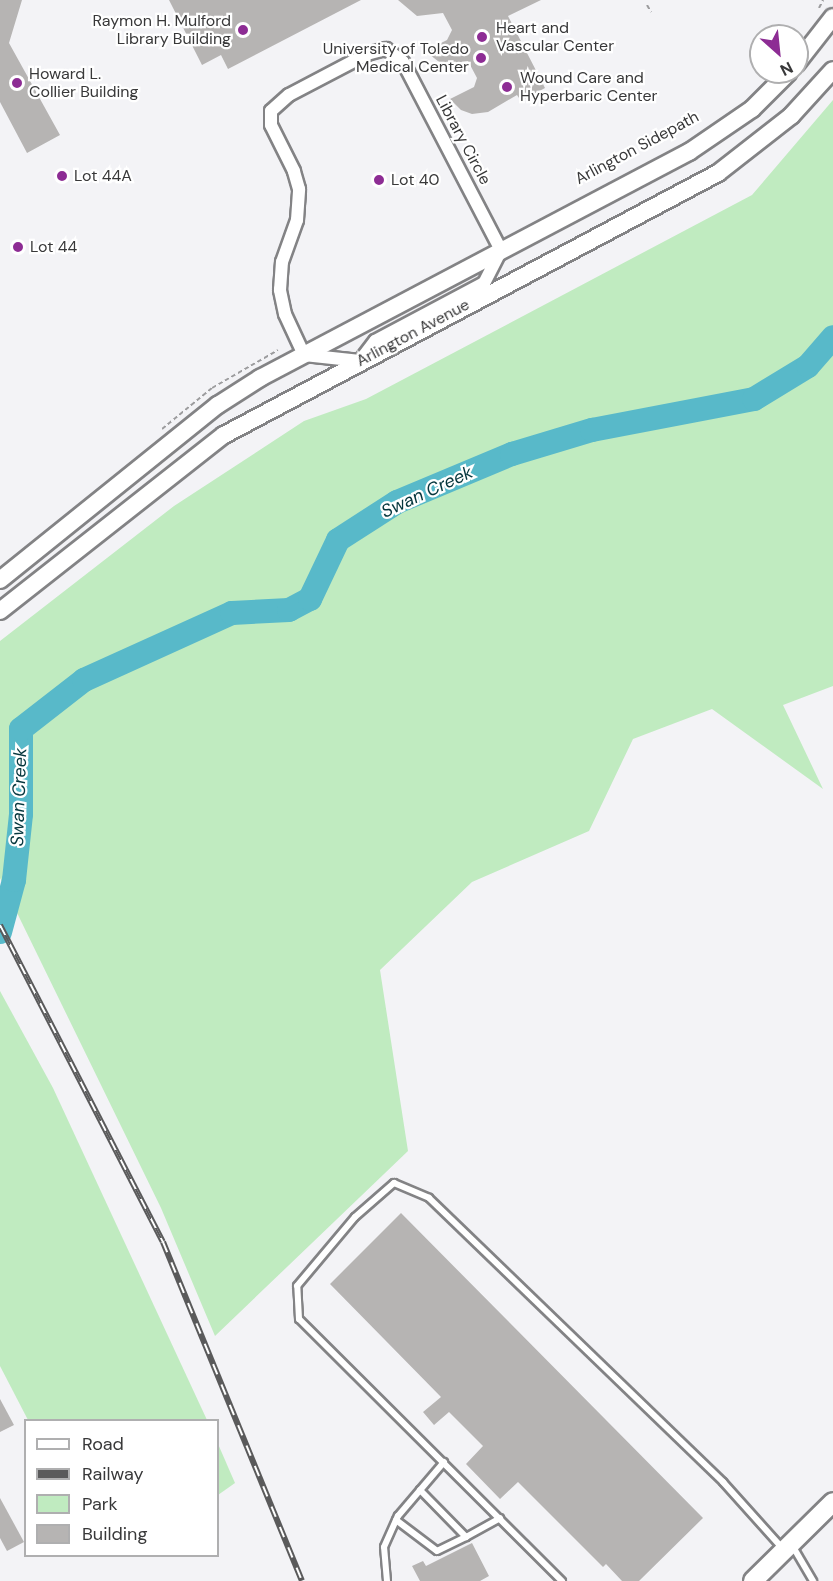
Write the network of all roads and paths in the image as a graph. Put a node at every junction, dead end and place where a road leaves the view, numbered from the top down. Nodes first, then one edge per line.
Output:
1 (647, 5) dead end
2 (651, 12) dead end
3 (833, 17) edge
4 (809, 48) edge
5 (833, 70) edge
6 (777, 84) edge
7 (501, 250) junction
8 (304, 355) junction
9 (360, 361) junction
10 (0, 580) edge
11 (0, 611) edge
12 (444, 1462) junction
13 (420, 1490) junction
14 (833, 1502) edge
15 (500, 1518) junction
16 (396, 1520) junction
17 (466, 1537) junction
18 (788, 1547) junction
19 (387, 1581) edge
20 (562, 1581) edge
21 (753, 1581) edge
22 (813, 1581) edge

1 - 2 path
3 - 4 street
5 - 9 street, Arlington Avenue
6 - 7 street, Arlington Avenue
7 - 8 street, Arlington Avenue
7 - 8 street, Library Circle
7 - 9 street
8 - 9 street
8 - 10 street, Arlington Avenue
9 - 11 street, Arlington Avenue
12 - 13 lane
12 - 15 lane
12 - 18 lane
13 - 16 lane
13 - 17 lane
14 - 18 main road
15 - 17 lane
15 - 20 lane
16 - 17 lane
16 - 19 lane
18 - 21 main road
18 - 22 lane

